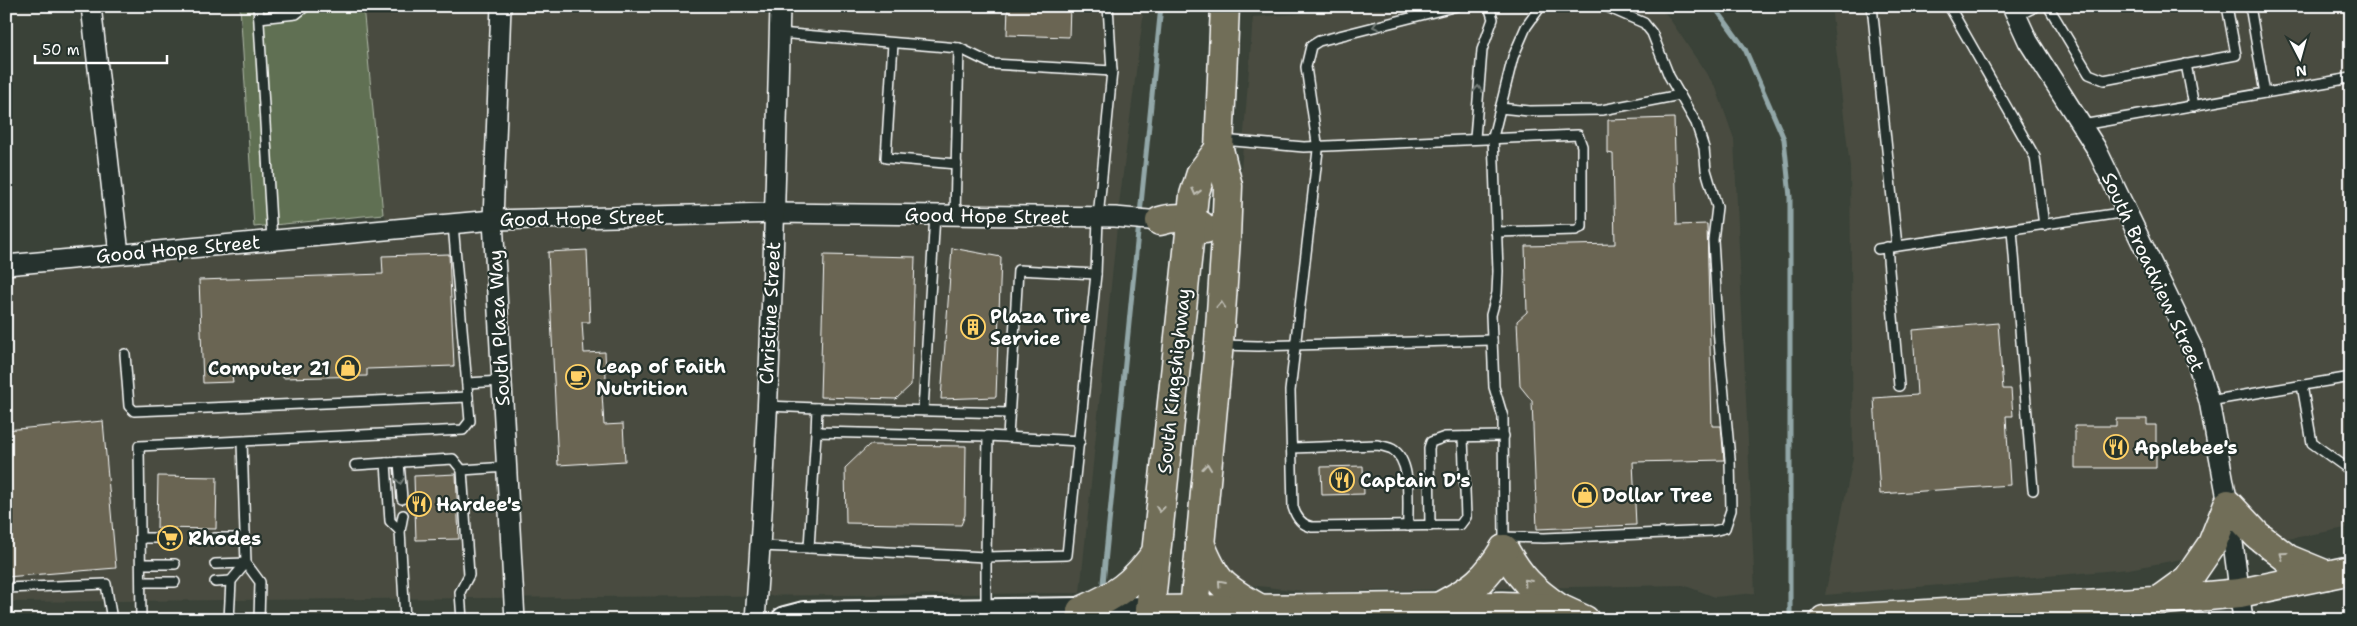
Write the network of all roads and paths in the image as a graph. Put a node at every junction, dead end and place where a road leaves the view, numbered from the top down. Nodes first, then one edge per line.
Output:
1 (91, 6) edge
2 (258, 6) edge
3 (306, 6) edge
4 (502, 6) edge
5 (780, 6) edge
6 (1108, 6) edge
7 (1457, 6) edge
8 (1489, 6) edge
9 (1541, 6) edge
10 (1605, 6) edge
11 (1872, 6) edge
12 (1949, 6) edge
13 (2037, 6) edge
14 (2048, 6) edge
15 (2227, 6) edge
16 (2250, 6) edge
17 (2014, 11) edge
18 (1224, 14) edge
19 (259, 18) junction
20 (779, 34) junction
21 (893, 43) junction
22 (959, 48) junction
23 (2186, 64) junction
24 (1112, 71) junction
25 (2351, 78) edge
26 (2265, 93) junction
27 (1680, 95) junction
28 (2194, 106) junction
29 (1500, 108) junction
30 (2082, 125) junction
31 (1493, 137) junction
32 (1475, 138) junction
33 (1219, 144) junction
34 (1318, 146) junction
35 (956, 164) junction
36 (2127, 212) junction
37 (775, 214) junction
38 (935, 215) junction
39 (955, 215) junction
40 (1106, 217) junction
41 (1191, 219) junction
42 (493, 220) junction
43 (1160, 221) junction
44 (453, 224) junction
45 (2044, 225) junction
46 (2012, 230) junction
47 (1496, 232) junction
48 (272, 240) junction
49 (1887, 247) junction
50 (119, 254) junction
51 (1187, 257) junction
52 (6, 265) edge
53 (1224, 266) junction
54 (1096, 274) junction
55 (1492, 340) junction
56 (1219, 345) junction
57 (1295, 345) junction
58 (125, 354) dead end
59 (2351, 377) edge
60 (502, 381) junction
61 (467, 384) junction
62 (2302, 385) junction
63 (1898, 386) dead end
64 (468, 397) junction
65 (2210, 401) junction
66 (766, 406) junction
67 (817, 408) junction
68 (923, 410) junction
69 (1009, 413) junction
70 (816, 432) junction
71 (988, 436) junction
72 (1504, 436) junction
73 (1008, 437) junction
74 (1462, 437) junction
75 (1080, 441) junction
76 (242, 442) junction
77 (1292, 448) junction
78 (399, 462) junction
79 (386, 463) junction
80 (355, 465) dead end
81 (507, 467) junction
82 (462, 470) junction
83 (2351, 471) edge
84 (2033, 490) dead end
85 (402, 499) dead end
86 (2228, 504) junction
87 (402, 515) dead end
88 (1408, 526) junction
89 (1430, 526) junction
90 (400, 531) junction
91 (140, 538) junction
92 (174, 538) dead end
93 (214, 538) dead end
94 (245, 538) junction
95 (1200, 543) junction
96 (1504, 543) junction
97 (760, 546) junction
98 (809, 548) junction
99 (1156, 553) junction
100 (986, 556) junction
101 (141, 564) junction
102 (175, 564) dead end
103 (215, 564) dead end
104 (246, 564) junction
105 (2339, 573) edge
106 (231, 581) junction
107 (141, 582) junction
108 (175, 582) dead end
109 (215, 582) dead end
110 (6, 588) edge
111 (2240, 592) junction
112 (2159, 600) junction
113 (1440, 606) junction
114 (1259, 608) junction
115 (1559, 608) junction
116 (1081, 611) junction
117 (986, 612) junction
118 (1193, 614) edge
119 (1149, 615) edge
120 (1837, 619) edge
121 (112, 620) edge
122 (141, 620) edge
123 (230, 620) edge
124 (259, 620) edge
125 (405, 620) edge
126 (462, 620) edge
127 (515, 620) edge
128 (755, 620) edge
129 (785, 620) edge
130 (1585, 620) edge
131 (2244, 620) edge

1 - 50 street
2 - 19 lane
3 - 19 lane
4 - 42 street, South Plaza Way
5 - 20 street, Christine Street
6 - 24 lane
7 -> 34 lane
32 -> 8 lane
9 - 29 lane
10 - 27 lane
11 - 49 lane
12 - 45 lane
13 - 17 lane
14 - 23 lane
15 - 23 lane
16 - 26 lane
17 - 30 street, South Broadview Street
18 - 33 main road, South Kingshighway
19 - 48 lane
20 - 21 lane
20 - 37 street, Christine Street
21 - 22 lane
21 - 35 lane
22 - 24 lane
22 - 35 lane
23 - 28 lane
24 - 40 lane
25 - 26 lane
26 - 28 lane
27 - 29 lane
27 - 96 lane
28 - 30 lane
29 - 31 lane
30 - 36 street, South Broadview Street
31 - 32 lane
31 - 47 lane
31 - 47 lane
32 - 34 lane
33 - 34 lane
33 -> 41 main road, South Kingshighway
33 - 53 main road, South Kingshighway
34 - 57 lane
35 - 39 lane
36 - 45 lane
36 - 65 street, South Broadview Street
37 - 38 street, Good Hope Street
37 - 42 street, Good Hope Street
37 - 66 street, Christine Street
38 - 39 street, Good Hope Street
38 - 68 lane
39 - 40 street, Good Hope Street
40 - 43 street, Good Hope Street
40 - 54 lane
41 - 43 main road
41 - 51 main road, South Kingshighway
41 - 53 main road
42 - 44 street, Good Hope Street
42 - 60 street, South Plaza Way
43 - 51 main road
44 - 48 street, Good Hope Street
44 - 61 lane
45 - 46 lane
46 - 49 lane
46 - 84 lane
47 - 55 lane
48 - 50 street, Good Hope Street
49 - 63 lane
50 - 52 street, Good Hope Street
51 -> 99 main road, South Kingshighway
56 -> 53 main road, South Kingshighway
54 - 69 lane
54 - 75 lane
55 - 57 lane
55 - 72 lane
56 - 57 lane
95 -> 56 main road, South Kingshighway
57 - 77 lane
58 - 64 lane
59 - 62 lane
60 - 61 lane
60 - 81 street, South Plaza Way
61 - 64 lane
62 - 65 lane
62 - 83 lane
64 - 76 lane
65 - 86 street, South Broadview Street
66 - 67 lane
66 - 97 street, Christine Street
67 - 68 lane
67 - 70 lane
68 - 69 lane
69 - 73 lane
70 - 71 lane
70 - 98 lane
71 - 73 lane
71 - 100 lane
72 - 74 lane
72 - 96 lane
73 - 75 lane
74 - 89 lane
74 - 89 lane
75 - 100 lane
76 - 91 lane
76 - 94 lane
77 - 88 lane
77 - 88 lane
78 - 79 lane
78 - 82 lane
78 -> 85 lane
79 - 80 lane
79 - 90 lane
81 - 82 lane
81 - 127 street, South Plaza Way
82 - 126 lane
105 -> 86 main road
86 - 111 street, South Broadview Street
86 - 112 main road
87 - 90 lane
88 - 89 lane
90 - 125 lane
91 - 92 lane
91 - 101 lane
93 - 94 lane
94 - 104 lane
114 -> 95 main road
95 - 118 main road, South Kingshighway
96 - 113 main road
115 -> 96 main road
97 - 98 lane
97 - 128 street, Christine Street
98 - 100 lane
99 - 116 main road
99 - 119 main road, South Kingshighway
100 - 117 lane
101 - 102 lane
101 - 107 lane
103 - 104 lane
104 - 106 lane
104 - 124 lane
105 - 111 main road
106 - 109 lane
106 - 123 lane
107 - 108 lane
107 - 122 lane
110 - 121 lane
111 - 112 main road
111 - 131 street, South Broadview Street
112 - 120 main road
113 - 114 main road
113 - 115 main road
114 - 118 main road
115 - 130 main road
116 - 117 main road
116 - 119 main road
117 - 129 main road
118 - 119 main road

